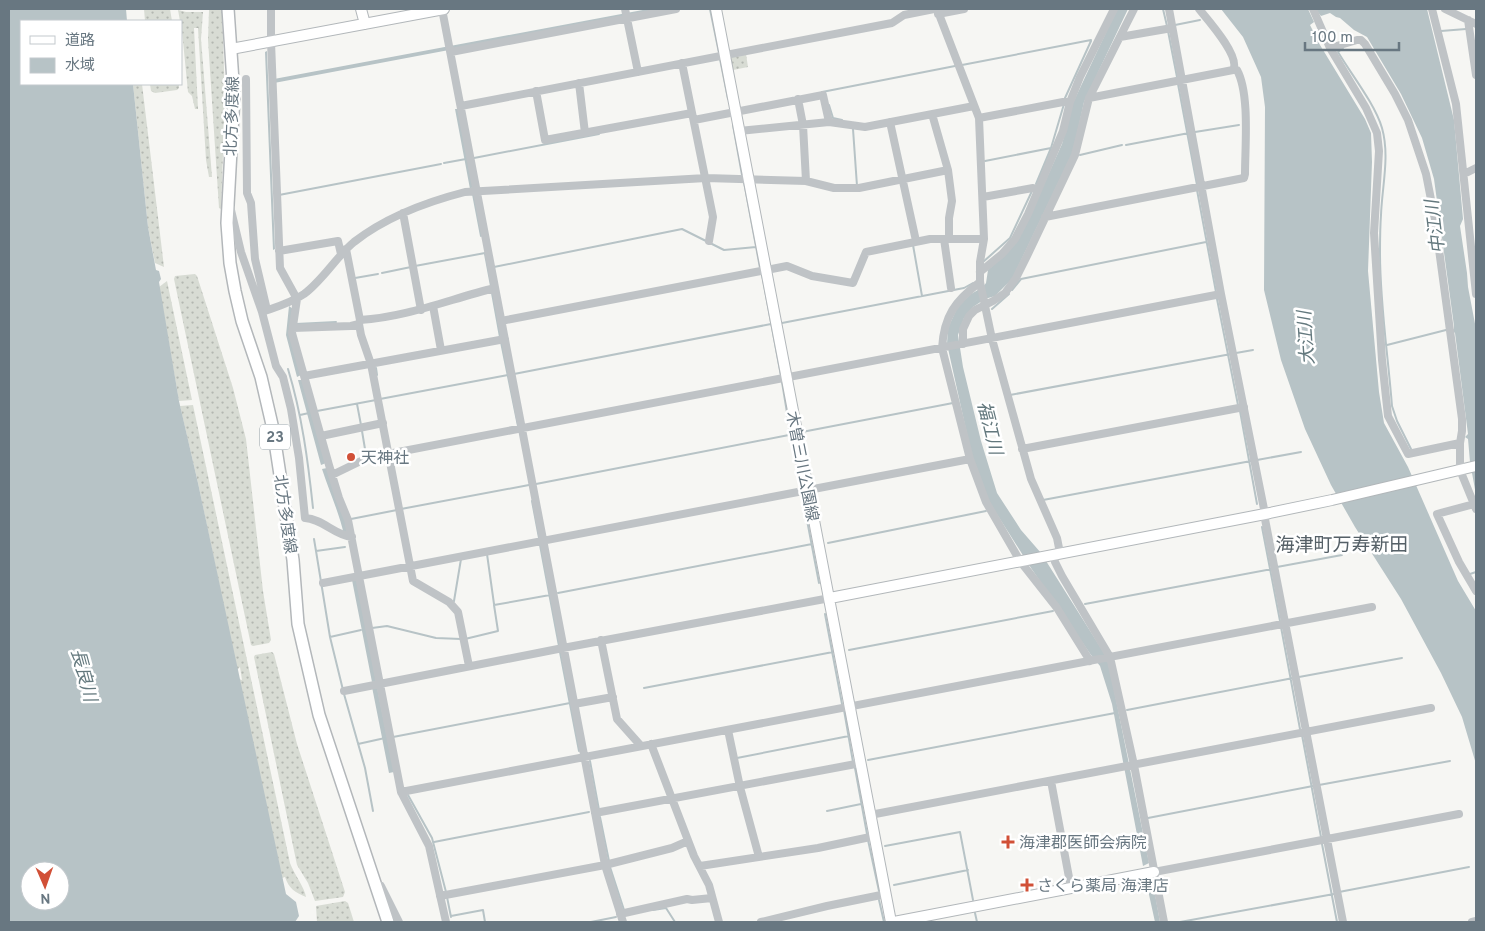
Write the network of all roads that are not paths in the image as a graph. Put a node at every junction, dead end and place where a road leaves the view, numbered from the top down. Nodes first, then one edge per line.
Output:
1 (228, 9) edge
2 (271, 9) edge
3 (362, 9) edge
4 (443, 9) edge
5 (676, 9) edge
6 (716, 9) edge
7 (964, 9) edge
8 (1114, 9) edge
9 (1134, 9) edge
10 (1168, 9) edge
11 (1199, 9) edge
12 (1313, 9) edge
13 (1432, 9) edge
14 (1445, 9) edge
15 (936, 10) edge
16 (626, 14) edge
17 (1468, 20) junction
18 (364, 24) junction
19 (1476, 24) edge
20 (1169, 28) junction
21 (1120, 37) junction
22 (271, 42) junction
23 (450, 48) junction
24 (1330, 48) junction
25 (231, 49) junction
26 (725, 54) junction
27 (682, 63) junction
28 (1233, 70) junction
29 (638, 72) junction
30 (1476, 75) edge
31 (246, 79) dead end
32 (1181, 79) junction
33 (579, 83) junction
34 (536, 91) junction
35 (1089, 98) junction
36 (798, 100) junction
37 (1070, 102) junction
38 (461, 106) junction
39 (974, 106) junction
40 (735, 112) junction
41 (932, 114) junction
42 (693, 116) junction
43 (979, 118) junction
44 (829, 122) junction
45 (890, 122) junction
46 (803, 125) junction
47 (739, 131) junction
48 (586, 133) junction
49 (1476, 168) edge
50 (948, 170) junction
51 (1464, 174) junction
52 (706, 178) junction
53 (748, 179) junction
54 (902, 180) junction
55 (806, 181) junction
56 (1202, 187) junction
57 (1038, 190) junction
58 (477, 191) junction
59 (983, 197) junction
60 (228, 199) junction
61 (403, 213) junction
62 (1045, 217) junction
63 (946, 239) junction
64 (984, 239) junction
65 (709, 241) dead end
66 (916, 241) junction
67 (279, 251) junction
68 (344, 252) junction
69 (765, 270) junction
70 (980, 272) junction
71 (980, 282) junction
72 (495, 288) junction
73 (951, 288) dead end
74 (1221, 294) junction
75 (1476, 294) edge
76 (297, 299) junction
77 (985, 305) junction
78 (433, 306) junction
79 (421, 310) junction
80 (264, 311) junction
81 (502, 320) junction
82 (359, 322) junction
83 (293, 328) junction
84 (505, 339) junction
85 (992, 339) junction
86 (962, 344) junction
87 (943, 348) junction
88 (441, 350) junction
89 (371, 364) junction
90 (304, 376) junction
91 (786, 378) junction
92 (1244, 407) junction
93 (383, 423) junction
94 (522, 428) junction
95 (321, 436) junction
96 (1460, 443) junction
97 (1022, 449) junction
98 (389, 454) junction
99 (970, 459) junction
100 (1476, 466) edge
101 (1462, 469) junction
102 (332, 475) junction
103 (808, 490) junction
104 (1475, 506) edge
105 (1265, 514) junction
106 (352, 537) junction
107 (544, 541) junction
108 (1053, 555) junction
109 (1021, 561) junction
110 (410, 566) junction
111 (359, 576) junction
112 (323, 583) dead end
113 (1476, 591) edge
114 (830, 598) junction
115 (1372, 607) dead end
116 (1286, 623) junction
117 (602, 640) junction
118 (563, 648) junction
119 (1109, 657) junction
120 (1091, 661) junction
121 (468, 666) junction
122 (379, 683) junction
123 (344, 691) dead end
124 (613, 697) junction
125 (574, 704) junction
126 (850, 706) junction
127 (1431, 708) dead end
128 (728, 730) junction
129 (1306, 732) junction
130 (651, 744) junction
131 (641, 746) junction
132 (584, 757) junction
133 (861, 763) junction
134 (1130, 765) junction
135 (1051, 781) junction
136 (740, 787) junction
137 (401, 792) junction
138 (672, 799) junction
139 (595, 813) junction
140 (1459, 814) dead end
141 (870, 815) junction
142 (874, 836) junction
143 (1326, 840) junction
144 (688, 841) junction
145 (759, 857) junction
146 (367, 859) junction
147 (605, 865) junction
148 (700, 866) junction
149 (1154, 872) junction
150 (1071, 888) junction
151 (886, 894) junction
152 (444, 895) junction
153 (712, 898) junction
154 (622, 918) edge
155 (1476, 921) edge
156 (388, 922) edge
157 (399, 922) edge
158 (446, 922) edge
159 (719, 922) edge
160 (767, 922) edge
161 (893, 922) edge
162 (1164, 922) edge
163 (1342, 922) edge
164 (1472, 922) edge

1 - 25 main road, 北方多度線 / 23
2 - 22 street
3 - 18 street
4 - 18 street
4 - 23 street
5 - 16 street
6 - 26 street, 木曽三川公園線
7 - 15 street
8 - 37 street
9 - 21 street
10 - 20 street
11 - 28 street
12 - 24 street
13 - 51 street
14 - 17 street
15 - 26 street
15 - 39 street
16 - 23 street
16 - 29 street
17 - 19 street
17 - 30 street
18 - 22 street
20 - 21 street
20 - 32 street
21 - 35 street
22 - 25 street
22 - 67 street
23 - 38 street
24 - 96 street
24 - 96 street
25 - 60 main road, 北方多度線 / 23
26 - 27 street
26 - 40 street, 木曽三川公園線
27 - 29 street
27 - 42 street
28 - 32 street
28 - 56 street
29 - 33 street
31 - 80 street
32 - 35 street
32 - 56 street
33 - 34 street
33 - 48 street
34 - 38 street
34 - 48 street
35 - 62 street
36 - 40 street
36 - 44 street
36 - 46 street
37 - 43 street
37 - 57 street
38 - 58 street
39 - 41 street
39 - 43 street
40 - 42 street
40 - 47 street, 木曽三川公園線
41 - 45 street
41 - 50 street
42 - 48 street
42 - 52 street
43 - 59 street
44 - 45 street
44 - 46 street
45 - 54 street
46 - 47 street
46 - 55 street
47 - 53 street, 木曽三川公園線
49 - 51 street
50 - 54 street
50 - 63 street
51 - 75 street
52 - 53 street
52 - 58 street
52 - 65 street
53 - 55 street
53 - 69 street, 木曽三川公園線
54 - 55 street
54 - 66 street
56 - 62 street
56 - 74 street
57 - 59 street
57 - 70 street
58 - 61 street
58 - 72 street
59 - 64 street
60 - 80 street
60 - 146 main road, 北方多度線 / 23
61 - 68 street
61 - 79 street
62 - 77 street
63 - 64 street
63 - 66 street
63 - 73 street
64 - 70 street
66 - 69 street
67 - 68 street
67 - 76 street
68 - 76 street
68 - 82 street
69 - 81 street
69 - 91 street, 木曽三川公園線
70 - 71 street
71 - 77 street
71 - 87 street
72 - 78 street
72 - 81 street
74 - 85 street
74 - 92 street
76 - 80 street
76 - 83 street
77 - 85 street
77 - 86 street
78 - 79 street
78 - 88 street
79 - 82 street
80 - 106 street
81 - 84 street
82 - 83 street
82 - 89 street
83 - 90 street
84 - 88 street
84 - 94 street
85 - 86 street
85 - 97 street
86 - 87 street
87 - 91 street
87 - 99 street
88 - 89 street
89 - 90 street
89 - 93 street
90 - 95 street
91 - 94 street
91 - 103 street, 木曽三川公園線
92 - 97 street
92 - 105 street
93 - 95 street
93 - 98 street
94 - 98 street
94 - 107 street
95 - 102 street
96 - 101 street
97 - 108 street
98 - 102 street
98 - 110 street
99 - 103 street
99 - 109 street
100 - 101 street
101 - 104 street
101 - 105 street
102 - 106 street
103 - 107 street
103 - 114 street, 木曽三川公園線
104 - 113 street
105 - 108 street
105 - 116 street
106 - 111 street
107 - 110 street
107 - 118 street
108 - 109 street
108 - 119 street
109 - 114 street
109 - 120 street
110 - 111 street
110 - 121 street
111 - 112 street
111 - 122 street
114 - 117 street
114 - 126 street, 木曽三川公園線
115 - 116 street
116 - 119 street
116 - 129 street
117 - 118 street
117 - 124 street
118 - 121 street
118 - 125 street
119 - 120 street
119 - 134 street
120 - 126 street
121 - 122 street
122 - 123 street
122 - 137 street
124 - 125 street
124 - 131 street
125 - 132 street
126 - 128 street
126 - 133 street, 木曽三川公園線
127 - 129 street
128 - 130 street
128 - 136 street
129 - 134 street
129 - 143 street
130 - 131 street
130 - 138 street
131 - 132 street
132 - 137 street
132 - 139 street
133 - 136 street
133 - 141 street, 木曽三川公園線
134 - 135 street
134 - 149 street
135 - 141 street
135 - 150 street
136 - 138 street
136 - 145 street
137 - 152 street
138 - 139 street
138 - 144 street
139 - 147 street
140 - 143 street
141 - 142 street, 木曽三川公園線
142 - 145 street
142 - 151 street, 木曽三川公園線
143 - 149 street
143 - 163 street
144 - 147 street
144 - 148 street
145 - 148 street
146 - 156 main road, 北方多度線 / 23
146 - 157 street
147 - 152 street
147 - 154 street
148 - 153 street
149 - 150 street
149 - 162 street
150 - 161 street
151 - 160 street
151 - 161 street, 木曽三川公園線
152 - 158 street
153 - 154 street
153 - 159 street
155 - 164 street

